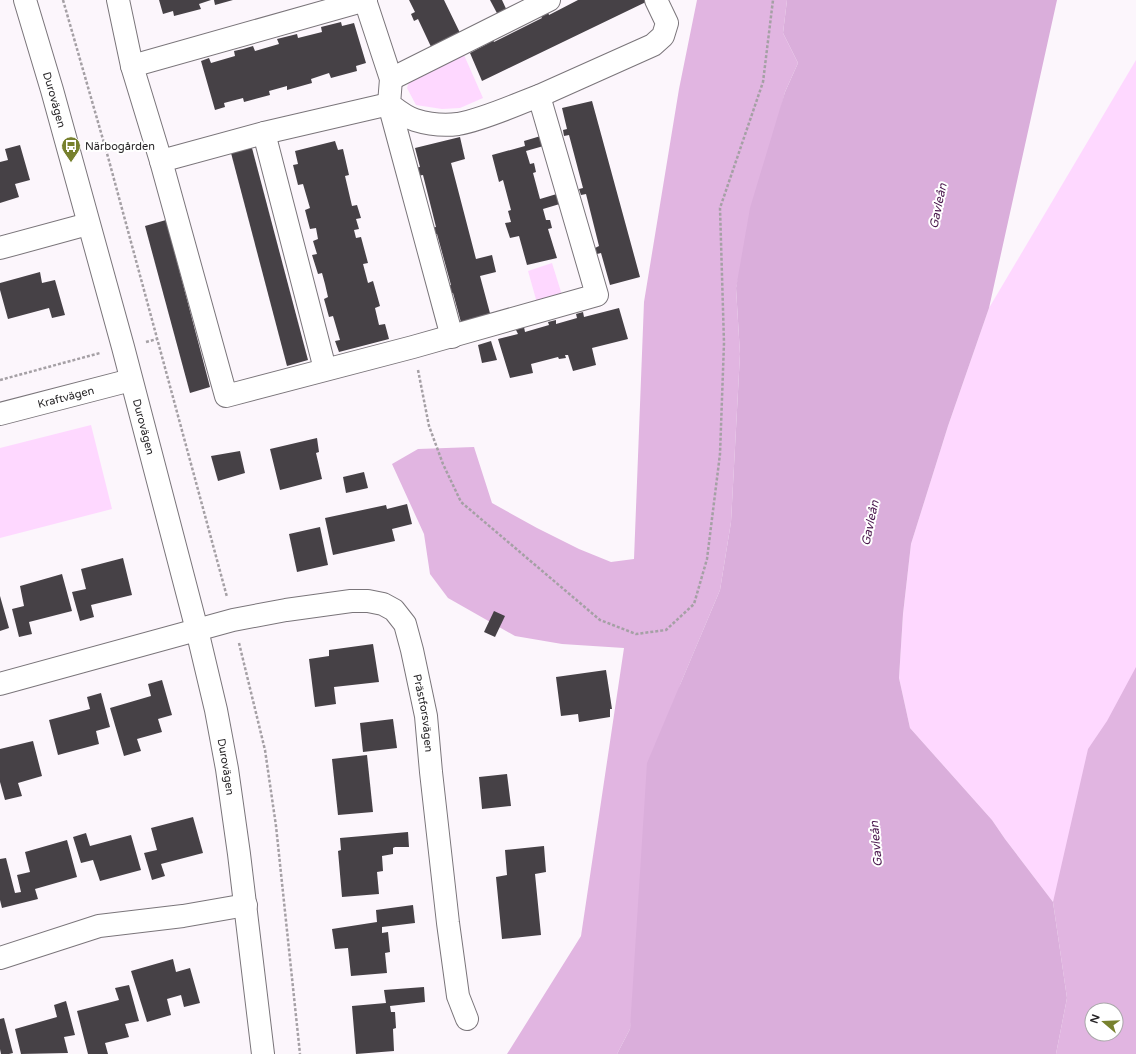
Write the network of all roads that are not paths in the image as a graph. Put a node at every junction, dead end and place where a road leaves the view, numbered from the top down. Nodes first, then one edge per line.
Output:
1 (25, 0) edge
2 (118, 0) edge
3 (366, 0) edge
4 (549, 0) edge
5 (656, 0) edge
6 (132, 66) junction
7 (391, 79) junction
8 (539, 96) junction
9 (389, 104) junction
10 (264, 133) junction
11 (161, 162) junction
12 (88, 224) junction
13 (0, 248) edge
14 (452, 337) junction
15 (325, 369) junction
16 (131, 380) junction
17 (0, 414) edge
18 (197, 630) junction
19 (0, 684) edge
20 (246, 905) junction
21 (0, 958) edge
22 (467, 1020) dead end
23 (263, 1054) edge

1 - 12 street, Durovägen
2 - 6 street
3 - 6 street
3 - 7 street
4 - 7 street
5 - 8 street
6 - 11 street
7 - 9 street
8 - 9 street
8 - 14 street
9 - 10 street
9 - 14 street
10 - 11 street
10 - 15 street
11 - 15 street
12 - 13 street
12 - 16 street, Durovägen
14 - 15 street
16 - 17 street, Kraftvägen
16 - 18 street, Durovägen
18 - 19 street
18 - 20 street, Durovägen
18 - 22 street, Prästforsvägen
20 - 21 street
20 - 23 street, Durovägen

